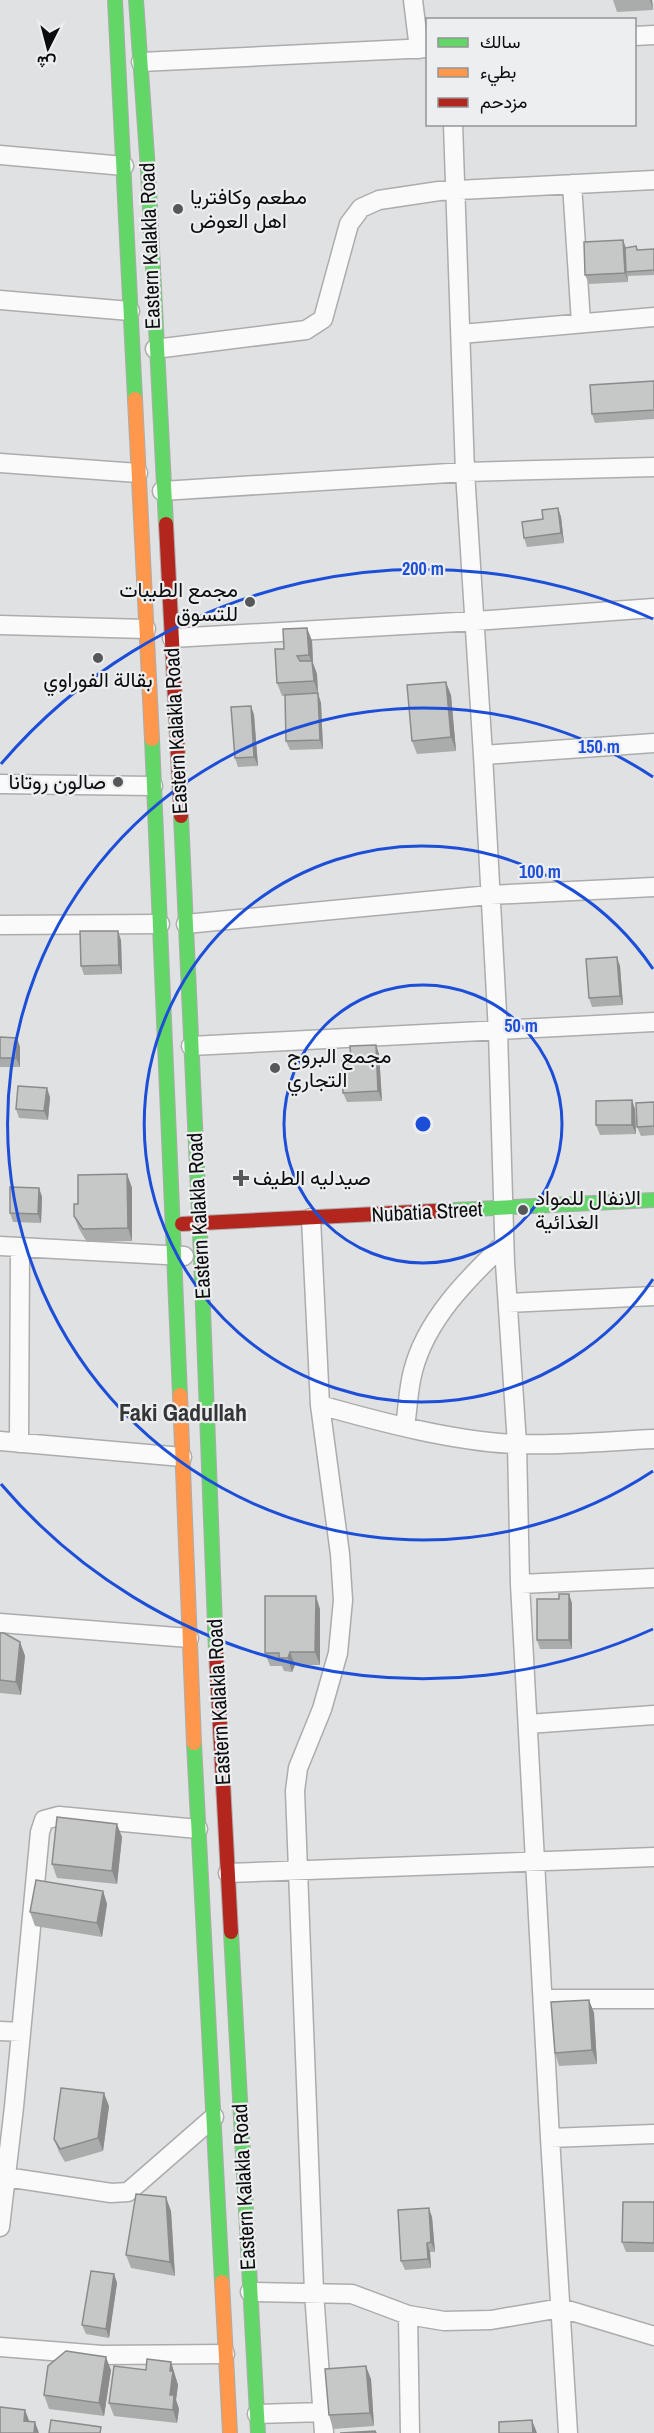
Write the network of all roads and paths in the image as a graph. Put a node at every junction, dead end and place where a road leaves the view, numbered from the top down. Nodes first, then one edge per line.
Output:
1 (115, 0) edge
2 (413, 0) edge
3 (131, 1) edge
4 (654, 35) edge
5 (636, 36) edge
6 (423, 48) edge
7 (141, 62) junction
8 (453, 126) edge
9 (0, 155) edge
10 (124, 166) junction
11 (654, 180) edge
12 (572, 184) junction
13 (456, 190) junction
14 (0, 300) edge
15 (130, 311) junction
16 (654, 317) edge
17 (581, 323) junction
18 (461, 334) junction
19 (155, 349) junction
20 (0, 463) edge
21 (654, 467) edge
22 (465, 471) junction
23 (138, 473) junction
24 (162, 491) junction
25 (654, 608) edge
26 (475, 621) junction
27 (0, 625) edge
28 (146, 629) junction
29 (172, 638) junction
30 (654, 743) edge
31 (483, 755) junction
32 (0, 784) edge
33 (153, 786) junction
34 (654, 887) edge
35 (490, 895) junction
36 (160, 924) junction
37 (186, 924) junction
38 (0, 925) edge
39 (654, 1022) edge
40 (498, 1032) junction
41 (191, 1046) junction
42 (654, 1200) edge
43 (502, 1208) junction
44 (311, 1218) junction
45 (199, 1224) junction
46 (173, 1225) junction
47 (504, 1244) junction
48 (0, 1246) edge
49 (20, 1247) junction
50 (175, 1256) junction
51 (201, 1256) junction
52 (654, 1296) edge
53 (508, 1303) junction
54 (320, 1405) junction
55 (405, 1426) junction
56 (654, 1439) edge
57 (0, 1441) edge
58 (19, 1443) junction
59 (517, 1444) junction
60 (182, 1457) junction
61 (654, 1578) edge
62 (520, 1584) junction
63 (0, 1623) edge
64 (189, 1638) junction
65 (654, 1715) edge
66 (528, 1724) junction
67 (198, 1829) junction
68 (654, 1857) edge
69 (536, 1861) junction
70 (298, 1872) junction
71 (228, 1873) junction
72 (543, 1999) junction
73 (654, 1999) edge
74 (0, 2031) edge
75 (21, 2032) junction
76 (214, 2117) junction
77 (654, 2134) edge
78 (550, 2138) junction
79 (6, 2177) junction
80 (0, 2227) edge
81 (250, 2292) junction
82 (314, 2292) junction
83 (561, 2308) junction
84 (408, 2315) junction
85 (654, 2336) edge
86 (0, 2348) edge
87 (225, 2354) junction
88 (323, 2412) junction
89 (257, 2414) junction
90 (230, 2433) edge
91 (258, 2433) edge
92 (324, 2433) edge
93 (410, 2433) edge
94 (568, 2433) edge

1 - 10 street, Eastern Kalakla Road
2 - 6 street
3 - 7 street, Eastern Kalakla Road
4 - 5 street
6 - 7 street
7 - 19 street, Eastern Kalakla Road
8 - 13 street
9 - 10 street
10 - 15 street, Eastern Kalakla Road
11 - 12 street
12 - 13 street
12 - 17 street
13 - 18 street
13 - 19 street
14 - 15 street
15 - 23 street, Eastern Kalakla Road
16 - 17 street
17 - 18 street
18 - 22 street
19 - 24 street, Eastern Kalakla Road
20 - 23 street
21 - 22 street
22 - 24 street
22 - 26 street
23 - 28 street, Eastern Kalakla Road
24 - 29 street, Eastern Kalakla Road
25 - 26 street
26 - 29 street
26 - 31 street
27 - 28 street
28 - 33 street, Eastern Kalakla Road
29 - 37 street, Eastern Kalakla Road
30 - 31 street
31 - 35 street
32 - 33 street
33 - 36 street, Eastern Kalakla Road
34 - 35 street
35 - 37 street
35 - 40 street
36 - 38 street
36 - 46 street, Eastern Kalakla Road
37 - 41 street, Eastern Kalakla Road
39 - 40 street
40 - 41 street
40 - 43 street
41 - 45 street, Eastern Kalakla Road
42 - 43 street, Nubatia Street
43 - 44 street, Nubatia Street
43 - 47 street
44 - 45 street, Nubatia Street
44 - 54 street
45 - 46 street, Nubatia Street
45 - 51 street, Eastern Kalakla Road
46 - 50 street, Eastern Kalakla Road
47 - 53 street
47 - 55 street
48 - 49 street
49 - 50 street
49 - 58 street
50 - 51 street
50 - 60 street, Eastern Kalakla Road
51 - 71 street, Eastern Kalakla Road
52 - 53 street
53 - 59 street
54 - 55 street
54 - 70 street
55 - 59 street
56 - 59 street
57 - 58 street
58 - 60 street
59 - 62 street
60 - 64 street, Eastern Kalakla Road
61 - 62 street
62 - 66 street
63 - 64 street
64 - 67 street, Eastern Kalakla Road
65 - 66 street
66 - 69 street
67 - 75 street
67 - 76 street, Eastern Kalakla Road
68 - 69 street
69 - 70 street
69 - 72 street
70 - 71 street
70 - 82 street
71 - 81 street, Eastern Kalakla Road
72 - 73 street
72 - 78 street
74 - 75 street
75 - 79 street
76 - 79 street
76 - 87 street, Eastern Kalakla Road
77 - 78 street
78 - 83 street
79 - 80 street
81 - 82 street
81 - 89 street, Eastern Kalakla Road
82 - 84 street
82 - 88 street
83 - 84 street
83 - 85 street
83 - 94 street
84 - 93 street
86 - 87 street
87 - 90 street, Eastern Kalakla Road
88 - 89 street
88 - 92 street
89 - 91 street, Eastern Kalakla Road

